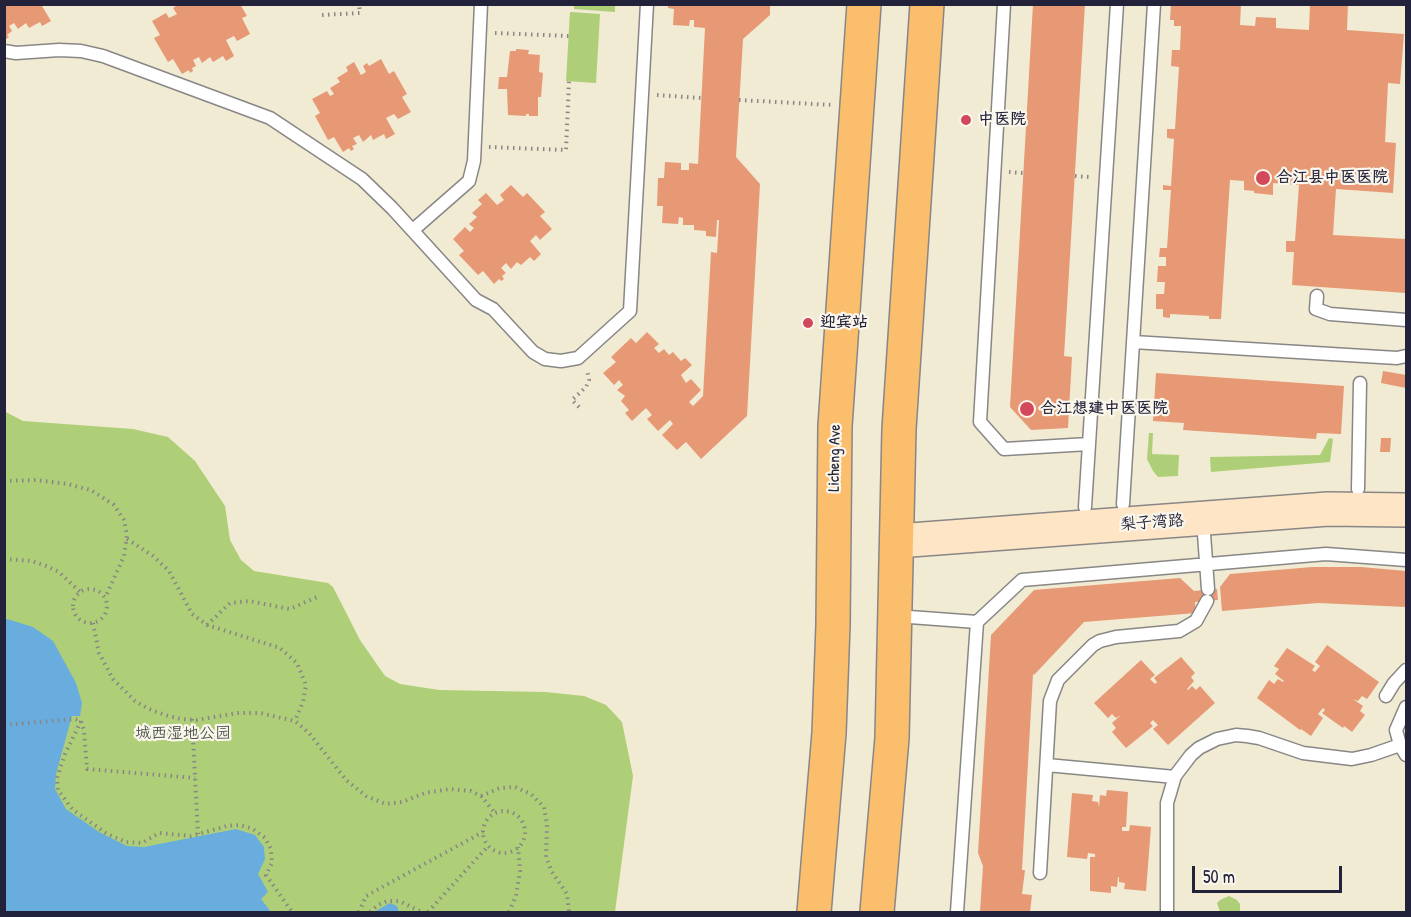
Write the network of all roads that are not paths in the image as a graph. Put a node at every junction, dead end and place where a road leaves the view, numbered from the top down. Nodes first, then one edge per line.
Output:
1 (481, 4) edge
2 (646, 4) edge
3 (864, 4) edge
4 (927, 4) edge
5 (1004, 4) edge
6 (1117, 4) edge
7 (1154, 4) edge
8 (4, 51) edge
9 (413, 230) junction
10 (1317, 296) dead end
11 (1407, 320) edge
12 (1133, 342) junction
13 (1407, 356) edge
14 (1360, 383) dead end
15 (1089, 444) junction
16 (1358, 489) junction
17 (1407, 491) edge
18 (1123, 504) junction
19 (1085, 507) junction
20 (1407, 510) edge
21 (1203, 519) junction
22 (897, 530) junction
23 (1407, 560) edge
24 (1206, 565) junction
25 (896, 616) junction
26 (977, 622) junction
27 (1407, 670) edge
28 (1386, 696) dead end
29 (1407, 707) edge
30 (1403, 750) edge
31 (1047, 765) junction
32 (1174, 777) junction
33 (1040, 873) dead end
34 (814, 912) edge
35 (877, 912) edge
36 (957, 912) edge
37 (1167, 912) edge

1 - 9 lane
2 - 9 lane
3 - 34 main road, Licheng Ave
4 - 22 main road
5 - 15 lane
6 - 15 lane
7 - 12 lane
8 - 9 lane
10 - 11 lane
12 - 13 lane
12 - 18 lane
14 - 16 lane
15 - 19 lane
16 - 17 street, 梨子湾路
16 - 18 street, 梨子湾路
18 - 19 street, 梨子湾路
19 - 22 street, 梨子湾路
20 - 21 street, 梨子湾路
21 - 22 street, 梨子湾路
21 - 24 lane
22 - 25 main road
23 - 24 lane
24 - 26 lane
24 - 31 lane
25 - 26 lane
25 - 35 main road
26 - 36 lane
27 - 28 lane
29 - 30 lane
30 - 32 lane
31 - 32 lane
31 - 33 lane
32 - 37 lane

